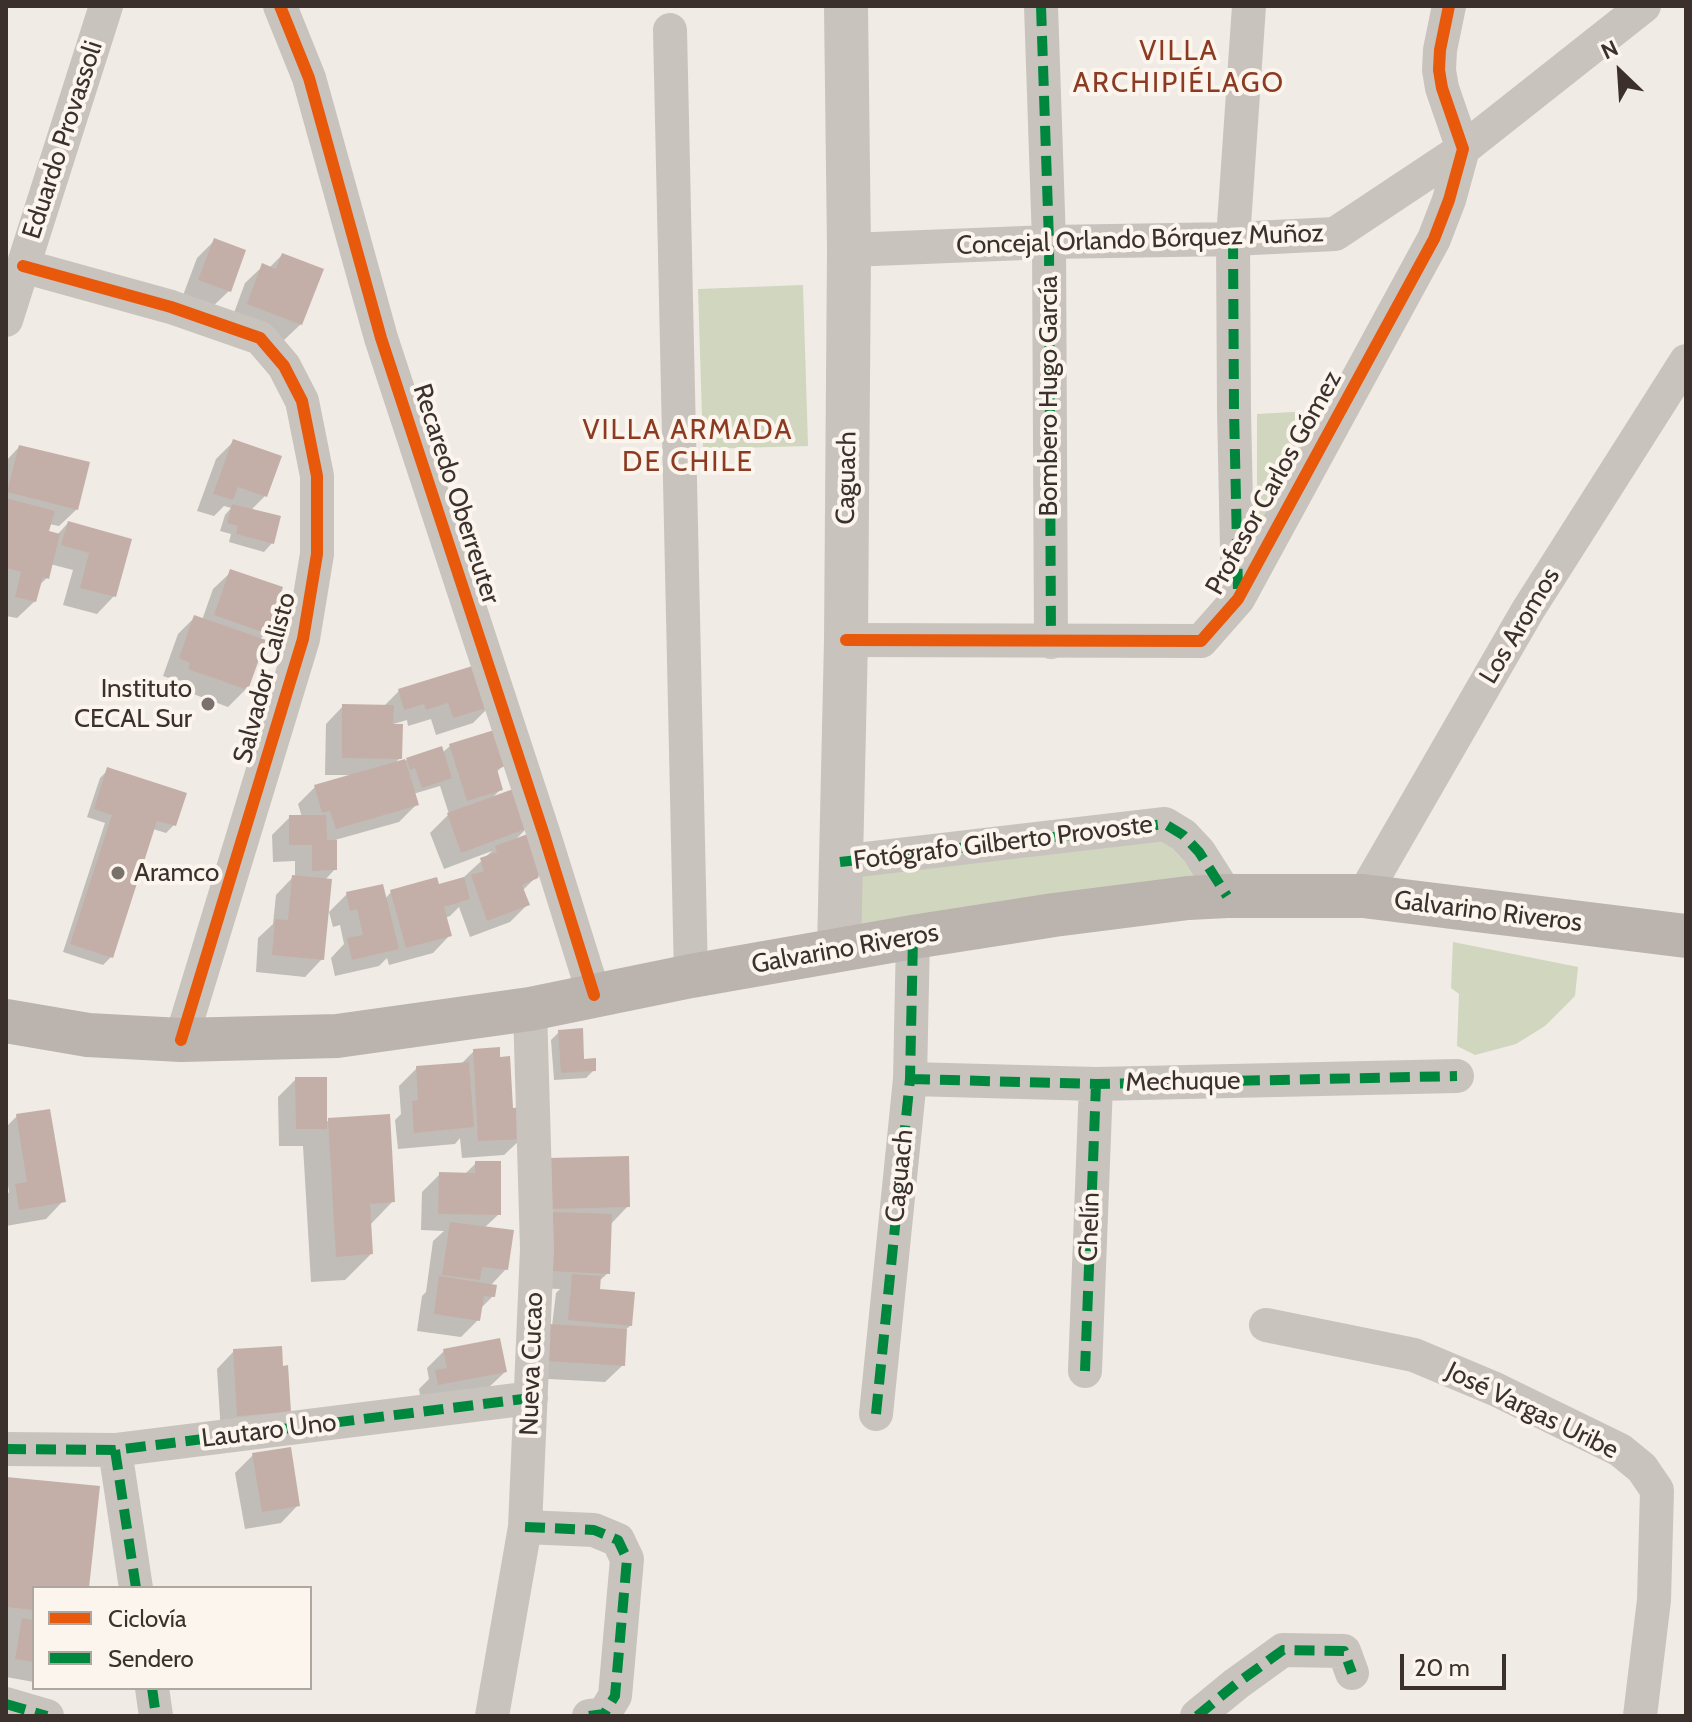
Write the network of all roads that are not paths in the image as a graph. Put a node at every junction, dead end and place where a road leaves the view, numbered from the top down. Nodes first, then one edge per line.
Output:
1 (106, 6) edge
2 (280, 6) edge
3 (846, 6) edge
4 (1041, 6) edge
5 (1249, 6) edge
6 (1449, 6) edge
7 (1644, 6) edge
8 (670, 30) dead end
9 (1463, 149) junction
10 (1233, 239) junction
11 (1049, 242) junction
12 (849, 250) junction
13 (23, 266) junction
14 (6, 320) edge
15 (1686, 361) edge
16 (1238, 599) junction
17 (846, 640) junction
18 (1051, 642) junction
19 (840, 862) junction
20 (1227, 896) junction
21 (1363, 896) junction
22 (1686, 936) edge
23 (913, 937) junction
24 (839, 949) junction
25 (691, 976) junction
26 (594, 995) junction
27 (530, 1009) junction
28 (6, 1021) edge
29 (181, 1040) junction
30 (1457, 1076) dead end
31 (910, 1079) junction
32 (1096, 1084) junction
33 (1266, 1325) dead end
34 (1085, 1371) dead end
35 (531, 1398) junction
36 (876, 1414) dead end
37 (6, 1449) edge
38 (115, 1450) junction
39 (525, 1527) junction
40 (136, 1586) edge
41 (1352, 1673) dead end
42 (152, 1690) edge
43 (6, 1704) edge
44 (597, 1715) edge
45 (47, 1716) edge
46 (156, 1716) edge
47 (492, 1716) edge
48 (1197, 1716) edge
49 (1640, 1716) edge

1 - 13 street, Eduardo Provassoli
2 - 26 street, Recaredo Oberreuter
3 - 12 street, Caguach
4 - 11 street, Bombero Hugo García
5 - 10 street
6 - 9 street
7 - 9 street, Concejal Orlando Bórquez Muñoz
8 - 25 street
9 - 10 street, Concejal Orlando Bórquez Muñoz
9 - 16 street, Profesor Carlos Gómez
10 - 11 street, Concejal Orlando Bórquez Muñoz
10 - 16 street
11 - 12 street, Concejal Orlando Bórquez Muñoz
11 - 18 street, Bombero Hugo García
12 - 17 street, Caguach
13 - 14 street, Eduardo Provassoli
13 - 29 street, Salvador Calisto
15 - 21 street, Los Aromos
16 - 18 street, Profesor Carlos Gómez
17 - 18 street, Profesor Carlos Gómez
17 - 19 street, Caguach
19 - 20 street, Fotógrafo Gilberto Provoste
19 - 24 street, Caguach
20 - 21 main road, Galvarino Riveros
20 - 23 main road, Galvarino Riveros
21 - 22 main road, Galvarino Riveros
23 - 24 main road, Galvarino Riveros
23 - 31 street, Caguach
24 - 25 main road, Galvarino Riveros
25 - 26 main road, Galvarino Riveros
26 - 27 main road, Galvarino Riveros
27 - 29 main road, Galvarino Riveros
27 - 35 street, Nueva Cucao
28 - 29 main road, Galvarino Riveros
30 - 32 street, Mechuque
31 - 32 street, Mechuque
31 - 36 street, Caguach
32 - 34 street, Chelín
33 - 49 street, José Vargas Uribe
35 - 38 street, Lautaro Uno
35 - 39 street, Nueva Cucao
37 - 38 street, Lautaro Uno
38 - 40 street
39 - 44 street
39 - 47 street, Nueva Cucao
41 - 48 street
42 - 46 street
43 - 45 street

